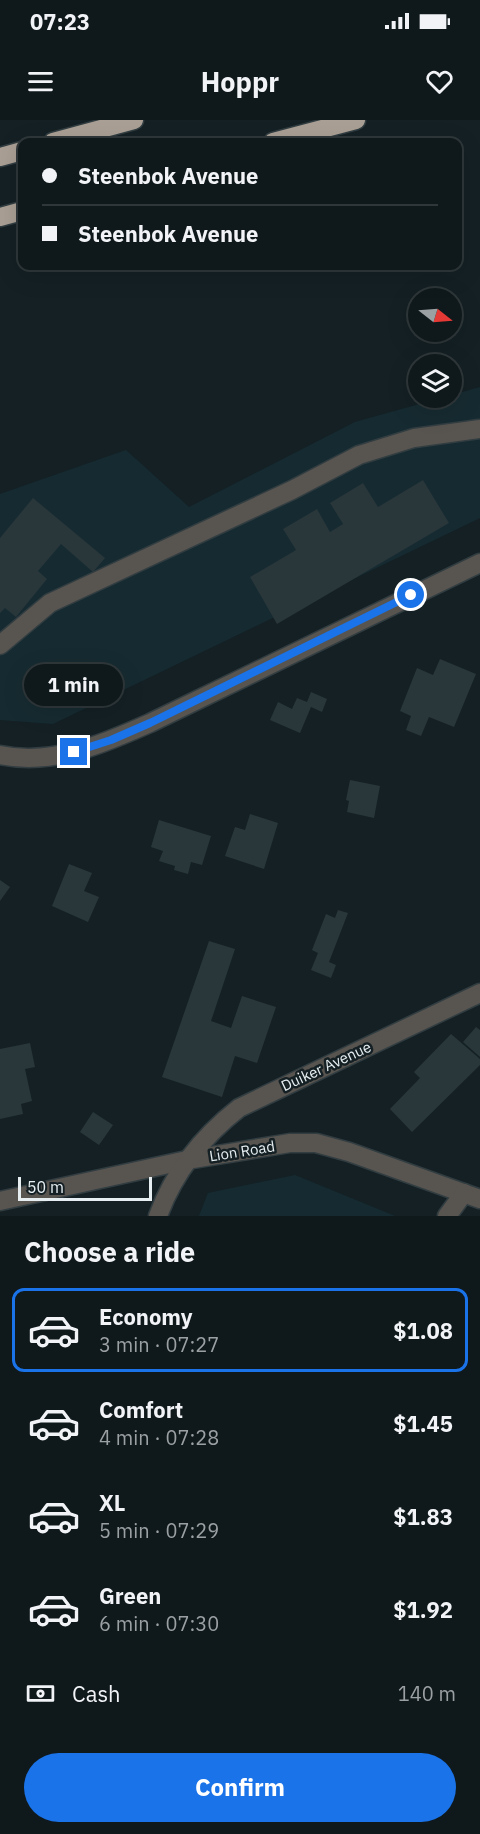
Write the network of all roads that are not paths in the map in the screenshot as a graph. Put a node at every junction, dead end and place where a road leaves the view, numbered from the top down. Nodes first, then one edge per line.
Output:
1 (134, 120) edge
2 (356, 120) edge
3 (68, 138) edge
4 (288, 138) edge
5 (18, 152) edge
6 (0, 157) edge
7 (18, 212) edge
8 (0, 217) edge
9 (480, 429) edge
10 (480, 562) edge
11 (0, 645) edge
12 (0, 755) edge
13 (480, 993) edge
14 (187, 1160) junction
15 (472, 1196) edge
16 (0, 1201) edge
17 (158, 1216) edge
18 (447, 1216) edge

1 - 3 highway
2 - 4 highway
5 - 6 highway
7 - 8 highway
9 - 11 street
10 - 12 street
13 - 14 street, Duiker Avenue
14 - 15 street, Lion Road
14 - 16 street, Lion Road
14 - 17 street, Duiker Avenue
15 - 18 street

